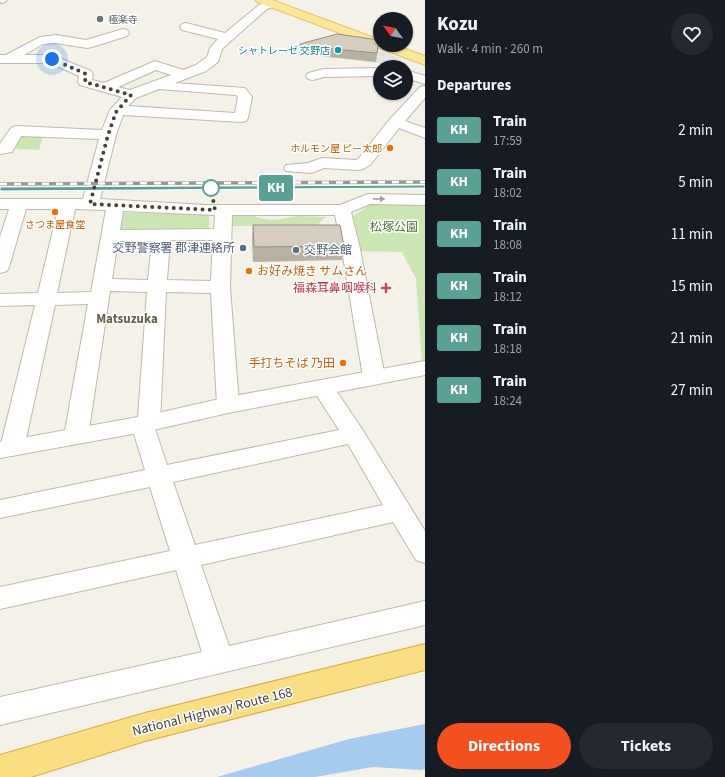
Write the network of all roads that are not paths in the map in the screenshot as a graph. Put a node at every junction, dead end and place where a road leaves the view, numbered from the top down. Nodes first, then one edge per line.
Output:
1 (266, 2) edge
2 (186, 27) dead end
3 (123, 33) dead end
4 (228, 38) junction
5 (373, 42) edge
6 (400, 52) edge
7 (4, 58) edge
8 (425, 61) edge
9 (373, 73) edge
10 (184, 75) junction
11 (312, 76) dead end
12 (413, 76) edge
13 (425, 80) edge
14 (158, 86) junction
15 (104, 88) junction
16 (425, 90) edge
17 (131, 95) junction
18 (117, 110) junction
19 (395, 122) junction
20 (0, 129) edge
21 (16, 132) junction
22 (425, 133) edge
23 (108, 135) junction
24 (3, 149) edge
25 (308, 156) dead end
26 (365, 161) junction
27 (0, 164) edge
28 (292, 168) dead end
29 (425, 200) edge
30 (0, 204) edge
31 (19, 204) junction
32 (68, 204) junction
33 (90, 204) junction
34 (115, 206) junction
35 (224, 210) junction
36 (342, 210) junction
37 (222, 234) junction
38 (162, 235) junction
39 (110, 236) junction
40 (0, 267) edge
41 (157, 286) junction
42 (220, 287) junction
43 (100, 291) junction
44 (46, 298) junction
45 (0, 300) edge
46 (425, 368) edge
47 (374, 377) junction
48 (323, 388) junction
49 (228, 406) junction
50 (146, 423) junction
51 (354, 435) junction
52 (76, 436) junction
53 (6, 449) edge
54 (159, 475) junction
55 (0, 509) edge
56 (401, 512) junction
57 (425, 553) edge
58 (186, 558) junction
59 (0, 598) edge
60 (425, 613) edge
61 (425, 657) edge
62 (219, 660) junction
63 (0, 711) edge
64 (0, 771) edge

1 - 4 street
1 - 5 main road
2 - 4 street
3 - 7 street
4 - 10 street
6 - 8 main road
7 - 15 street
9 - 11 street
10 - 14 street
10 - 15 street
12 - 13 street
14 - 17 street
14 - 18 street
15 - 17 street
16 - 19 street
17 - 18 street
18 - 23 street
19 - 22 street
19 - 26 street
20 - 21 street
21 - 23 street
21 - 24 street
23 - 33 street
24 - 27 street
25 - 26 street
26 - 28 street
36 -> 29 street
30 - 31 street
31 - 32 street
31 - 40 street
32 - 33 street
32 - 44 street
33 - 34 street
34 - 35 street
34 - 39 street
35 - 36 street
35 - 37 street
36 - 47 street
37 - 38 street
37 - 42 street
38 - 39 street
38 - 41 street
39 - 43 street
41 - 42 street
41 - 43 street
41 - 50 street
42 - 49 street
43 - 44 street
43 - 52 street
44 - 45 street
44 - 53 street
46 - 47 street
47 - 48 street
48 - 49 street
48 - 51 street
49 - 50 street
50 - 52 street
50 - 54 street
51 - 54 street
51 - 56 street
52 - 53 street
54 - 55 street
54 - 58 street
56 - 57 street
56 - 58 street
58 - 59 street
58 - 62 street
60 - 62 street
61 - 64 highway, National Highway Route 168
62 - 63 street

